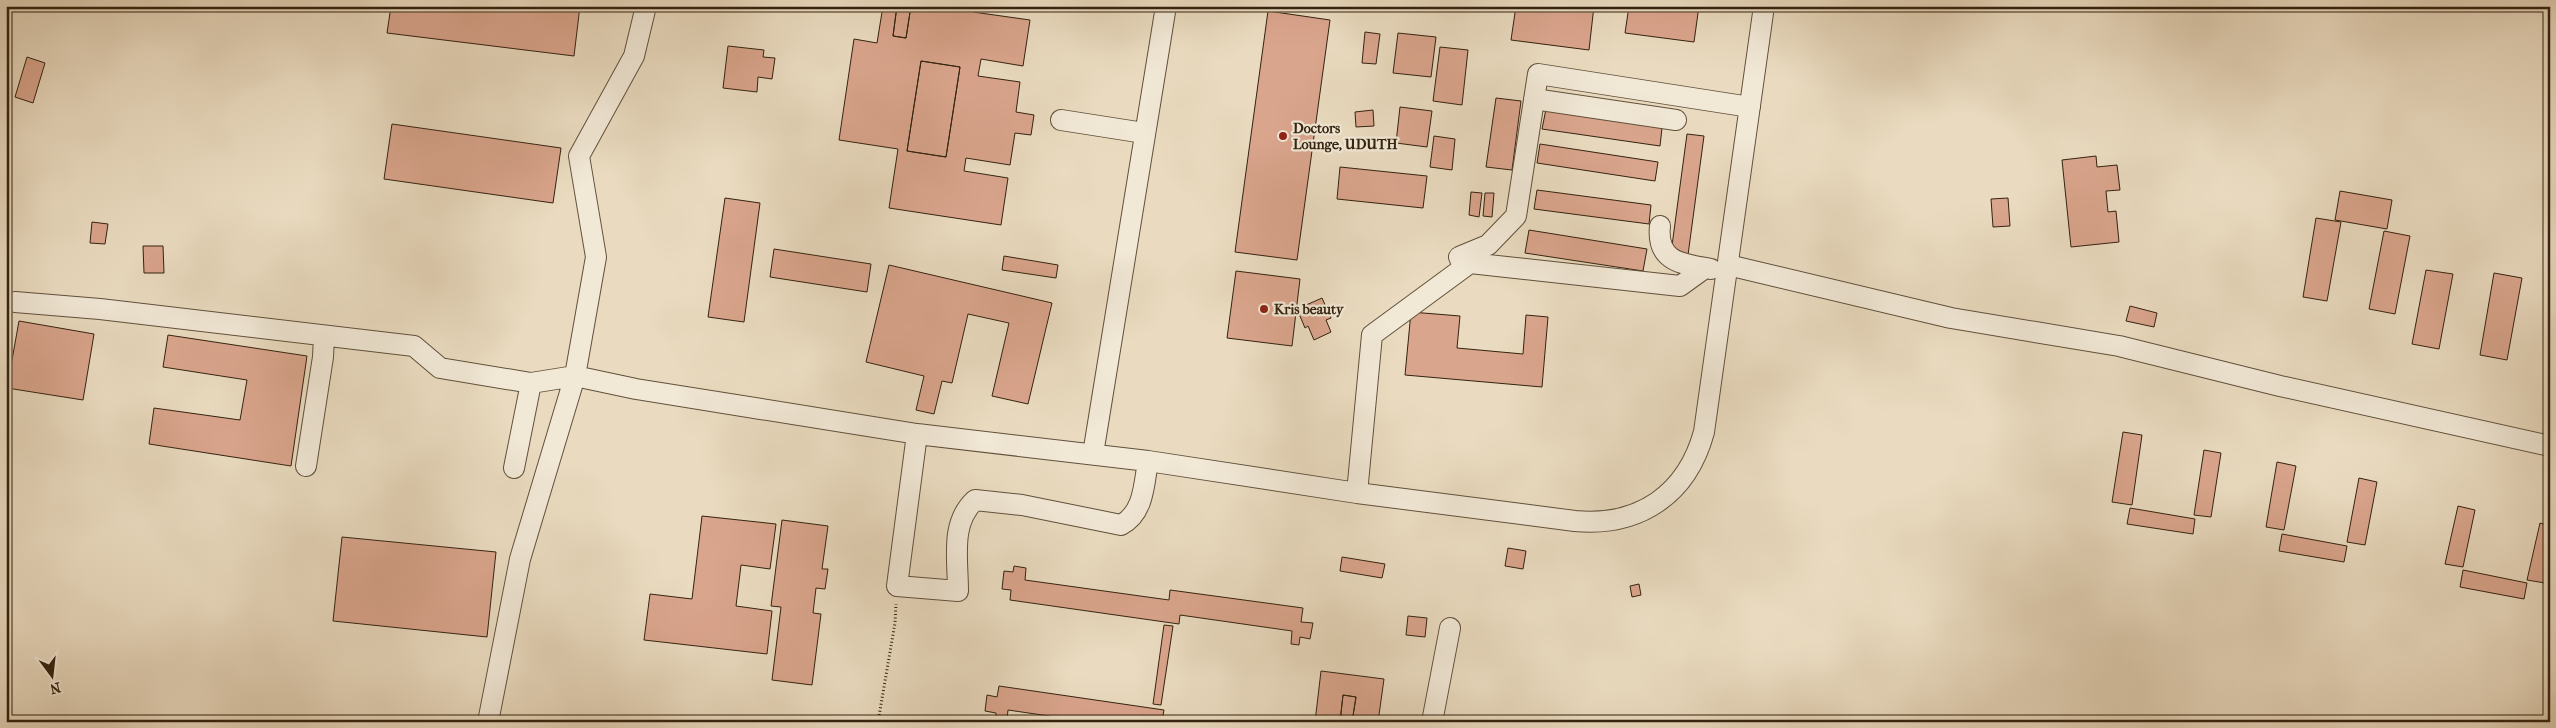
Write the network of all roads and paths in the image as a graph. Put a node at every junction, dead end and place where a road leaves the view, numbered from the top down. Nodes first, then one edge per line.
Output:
1 (646, 6) edge
2 (1166, 6) edge
3 (1764, 6) edge
4 (1534, 99) junction
5 (1750, 107) junction
6 (1061, 120) dead end
7 (1676, 120) dead end
8 (1144, 133) junction
9 (1660, 226) dead end
10 (1464, 268) junction
11 (1705, 268) junction
12 (1727, 269) junction
13 (16, 302) dead end
14 (324, 336) junction
15 (575, 376) junction
16 (531, 383) junction
17 (917, 434) junction
18 (2550, 446) edge
19 (1093, 454) junction
20 (1148, 461) junction
21 (306, 466) dead end
22 (514, 468) dead end
23 (1357, 492) junction
24 (895, 623) dead end
25 (1450, 628) dead end
26 (488, 722) edge
27 (878, 722) edge
28 (1432, 722) edge

1 - 15 street
2 - 8 street
3 - 5 street
4 - 5 street
4 - 7 street
4 - 10 street
5 - 12 street
6 - 8 street
8 - 19 street
9 - 11 street
10 - 11 street
10 - 23 street
11 - 12 street
12 - 18 street
12 - 23 street
13 - 14 street
14 - 16 street
14 - 21 street
15 - 16 street
15 - 17 street
15 - 26 street
16 - 22 street
17 - 19 street
17 - 20 street
19 - 20 street
20 - 23 street
24 - 27 path
25 - 28 street

